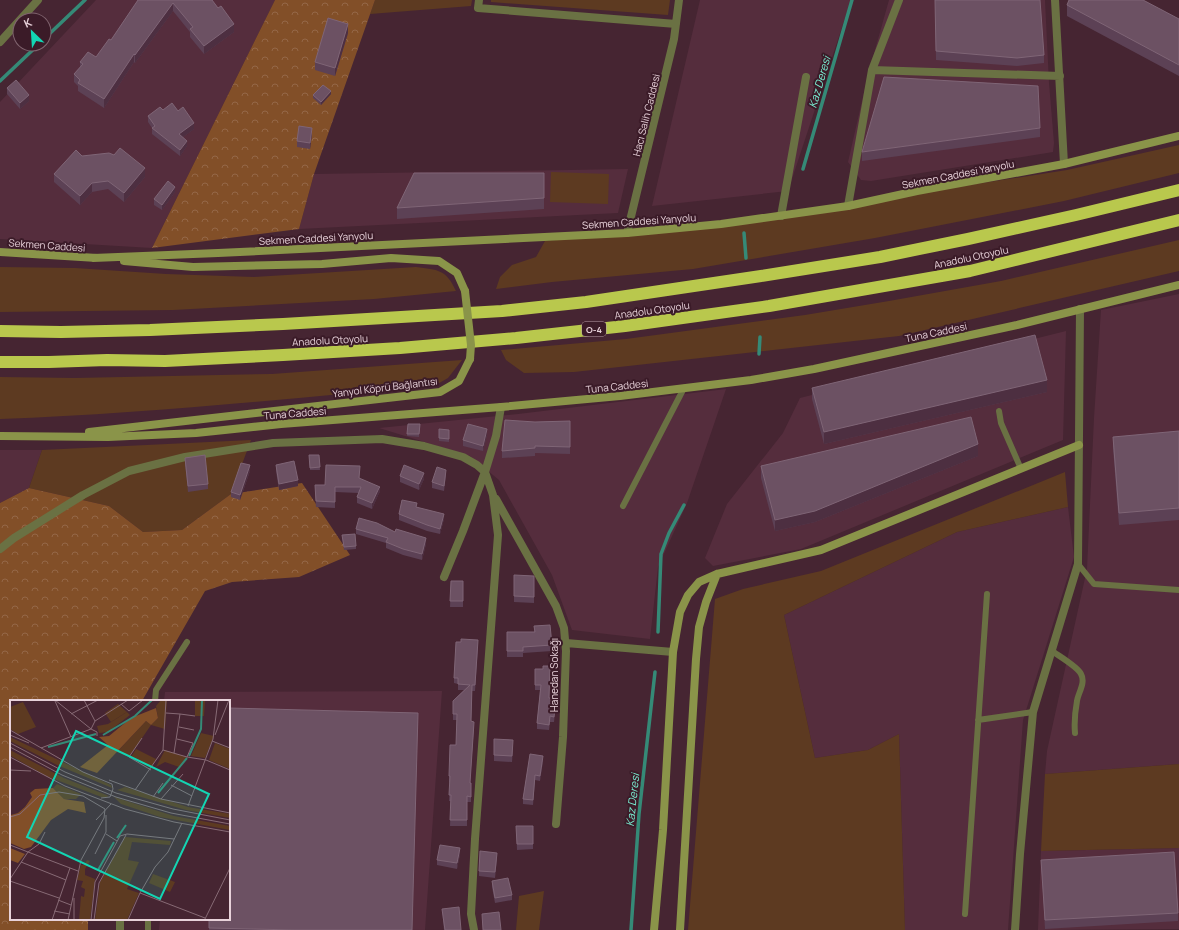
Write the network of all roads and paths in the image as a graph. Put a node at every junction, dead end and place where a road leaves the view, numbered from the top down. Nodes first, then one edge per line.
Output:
1 (38, 0) edge
2 (479, 0) edge
3 (679, 0) edge
4 (899, 0) edge
5 (1055, 0) edge
6 (676, 24) junction
7 (0, 42) edge
8 (872, 70) junction
9 (1060, 76) junction
10 (806, 77) dead end
11 (1179, 136) edge
12 (1064, 164) junction
13 (1179, 190) edge
14 (848, 206) junction
15 (781, 216) junction
16 (1179, 220) edge
17 (627, 233) junction
18 (0, 252) edge
19 (93, 258) junction
20 (1179, 285) edge
21 (1080, 309) junction
22 (0, 331) edge
23 (0, 362) edge
24 (684, 388) junction
25 (501, 407) junction
26 (999, 411) dead end
27 (0, 436) edge
28 (48, 437) junction
29 (1079, 445) junction
30 (1021, 469) junction
31 (485, 472) junction
32 (493, 495) junction
33 (623, 506) dead end
34 (0, 549) edge
35 (1078, 564) junction
36 (717, 574) junction
37 (444, 577) dead end
38 (1179, 590) edge
39 (987, 594) dead end
40 (187, 642) dead end
41 (566, 643) junction
42 (1052, 651) junction
43 (673, 652) junction
44 (155, 700) edge
45 (1033, 712) junction
46 (978, 720) junction
47 (1075, 733) dead end
48 (556, 824) dead end
49 (964, 914) dead end
50 (474, 930) edge
51 (654, 930) edge
52 (680, 930) edge
53 (1015, 930) edge

1 - 7 street
2 - 6 street
3 - 6 street, Hacı Salih Caddesi
4 - 8 street
5 - 9 street
6 - 17 street, Hacı Salih Caddesi
8 - 9 street
8 - 14 street
9 - 12 street
10 - 15 street
11 - 12 main road, Sekmen Caddesi Yanyolu
12 - 14 main road, Sekmen Caddesi Yanyolu
13 - 22 highway, Anadolu Otoyolu
14 - 15 main road, Sekmen Caddesi Yanyolu
15 - 17 main road, Sekmen Caddesi Yanyolu
16 - 23 highway, Anadolu Otoyolu / O-4
17 - 19 main road, Sekmen Caddesi Yanyolu
18 - 19 main road, Sekmen Caddesi
19 - 28 main road, Yanyol Köprü Bağlantısı, bridge
20 - 21 main road, Tuna Caddesi
21 - 24 main road, Tuna Caddesi
21 - 29 street
24 - 25 main road, Tuna Caddesi
24 - 33 lane
25 - 28 main road, Tuna Caddesi
25 - 31 street
26 - 30 lane
27 - 28 main road
29 - 30 main road
29 - 35 street
30 - 36 main road
31 - 32 street
31 - 34 street
31 - 37 street
32 - 41 street, Hanedan Sokağı
32 - 50 street
35 - 38 lane
35 - 42 street
36 - 43 main road
36 - 52 main road
39 - 46 lane
40 - 44 lane
41 - 43 street
41 - 48 street, Hanedan Sokağı
42 - 45 street
42 - 47 lane
43 - 51 main road
45 - 46 lane
45 - 53 street
46 - 49 lane

